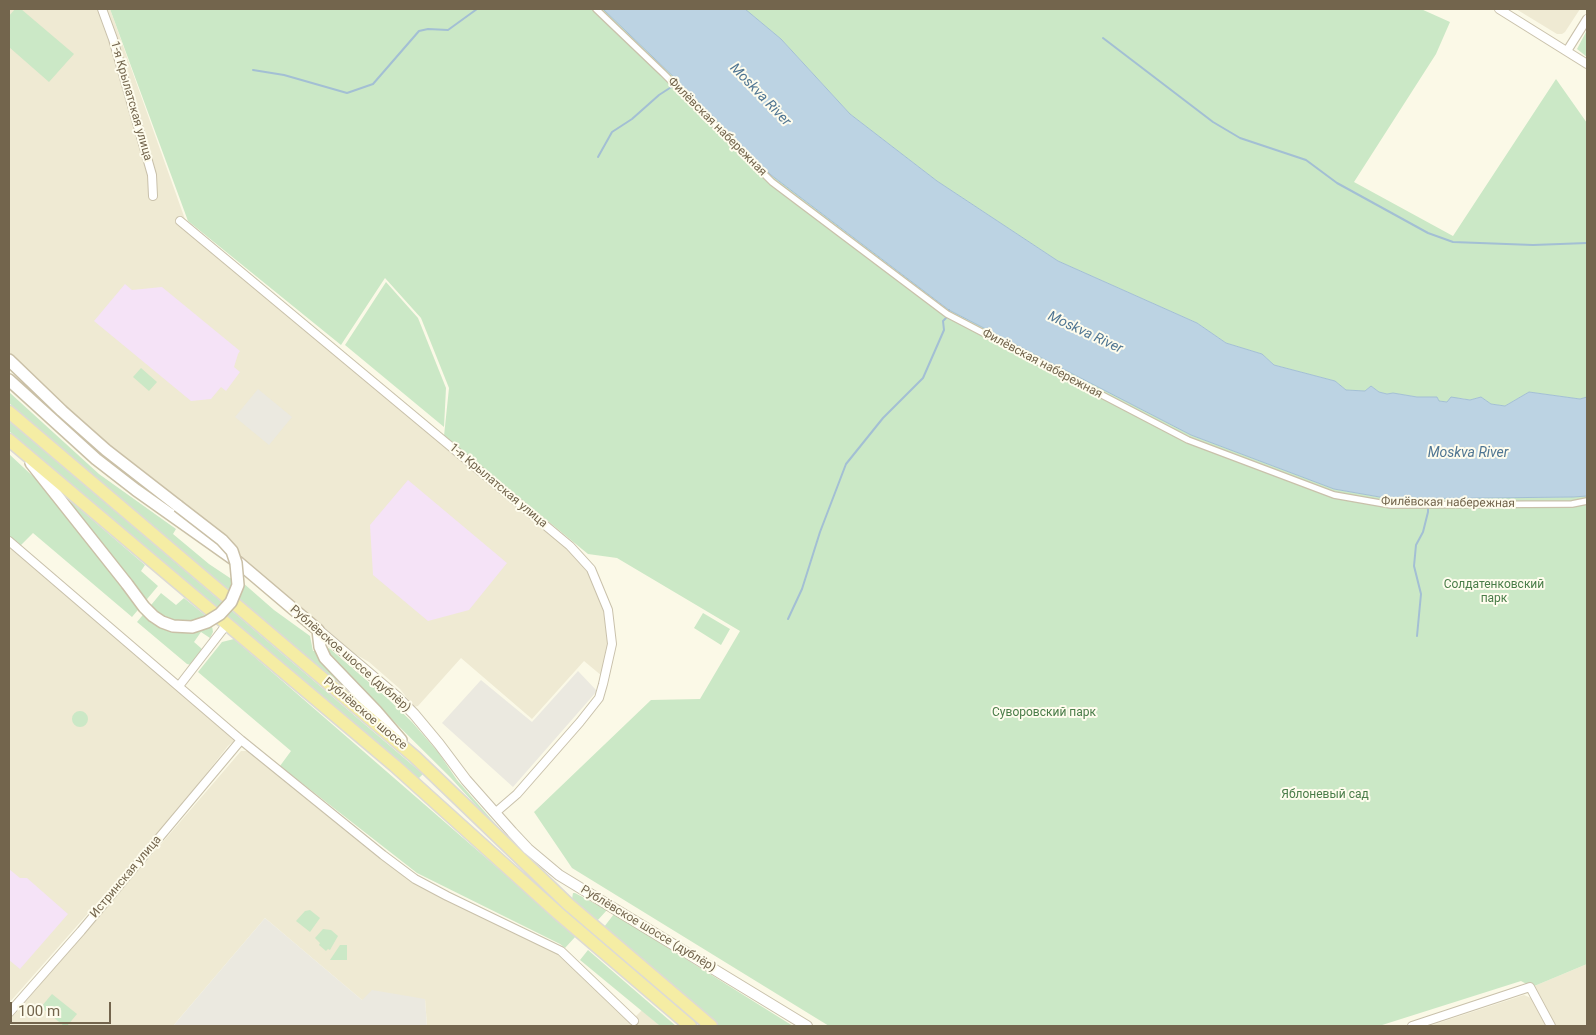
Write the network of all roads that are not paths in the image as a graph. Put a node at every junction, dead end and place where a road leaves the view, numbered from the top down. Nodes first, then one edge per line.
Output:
1 (102, 9) edge
2 (596, 9) edge
3 (1498, 9) edge
4 (1587, 19) edge
5 (1567, 51) junction
6 (1587, 64) edge
7 (153, 196) dead end
8 (180, 220) dead end
9 (9, 360) edge
10 (9, 380) edge
11 (9, 412) edge
12 (13, 444) edge
13 (1587, 501) edge
14 (9, 540) edge
15 (227, 624) junction
16 (318, 630) junction
17 (180, 686) junction
18 (241, 740) junction
19 (415, 756) junction
20 (495, 813) junction
21 (9, 1013) edge
22 (634, 1021) dead end
23 (690, 1026) edge
24 (711, 1026) edge
25 (807, 1026) edge
26 (1412, 1026) edge
27 (1551, 1026) edge

1 - 7 street, 1-я Крылатская улица
2 - 13 street, Филёвская набережная
3 - 5 street
4 - 5 street
5 - 6 street
8 - 20 street, 1-я Крылатская улица
9 - 12 main road, bridge
10 - 16 main road, Рублёвское шоссе (дублёр)
11 - 19 main road, Рублёвское шоссе
12 - 15 main road, Рублёвское шоссе
14 - 17 street
15 - 17 street
15 - 23 main road, Рублёвское шоссе
16 - 19 main road
16 - 20 street, Рублёвское шоссе (дублёр)
17 - 18 street
18 - 21 street, Истринская улица
18 - 22 street
19 - 24 main road, Рублёвское шоссе
20 - 25 street, Рублёвское шоссе (дублёр)
26 - 27 street

